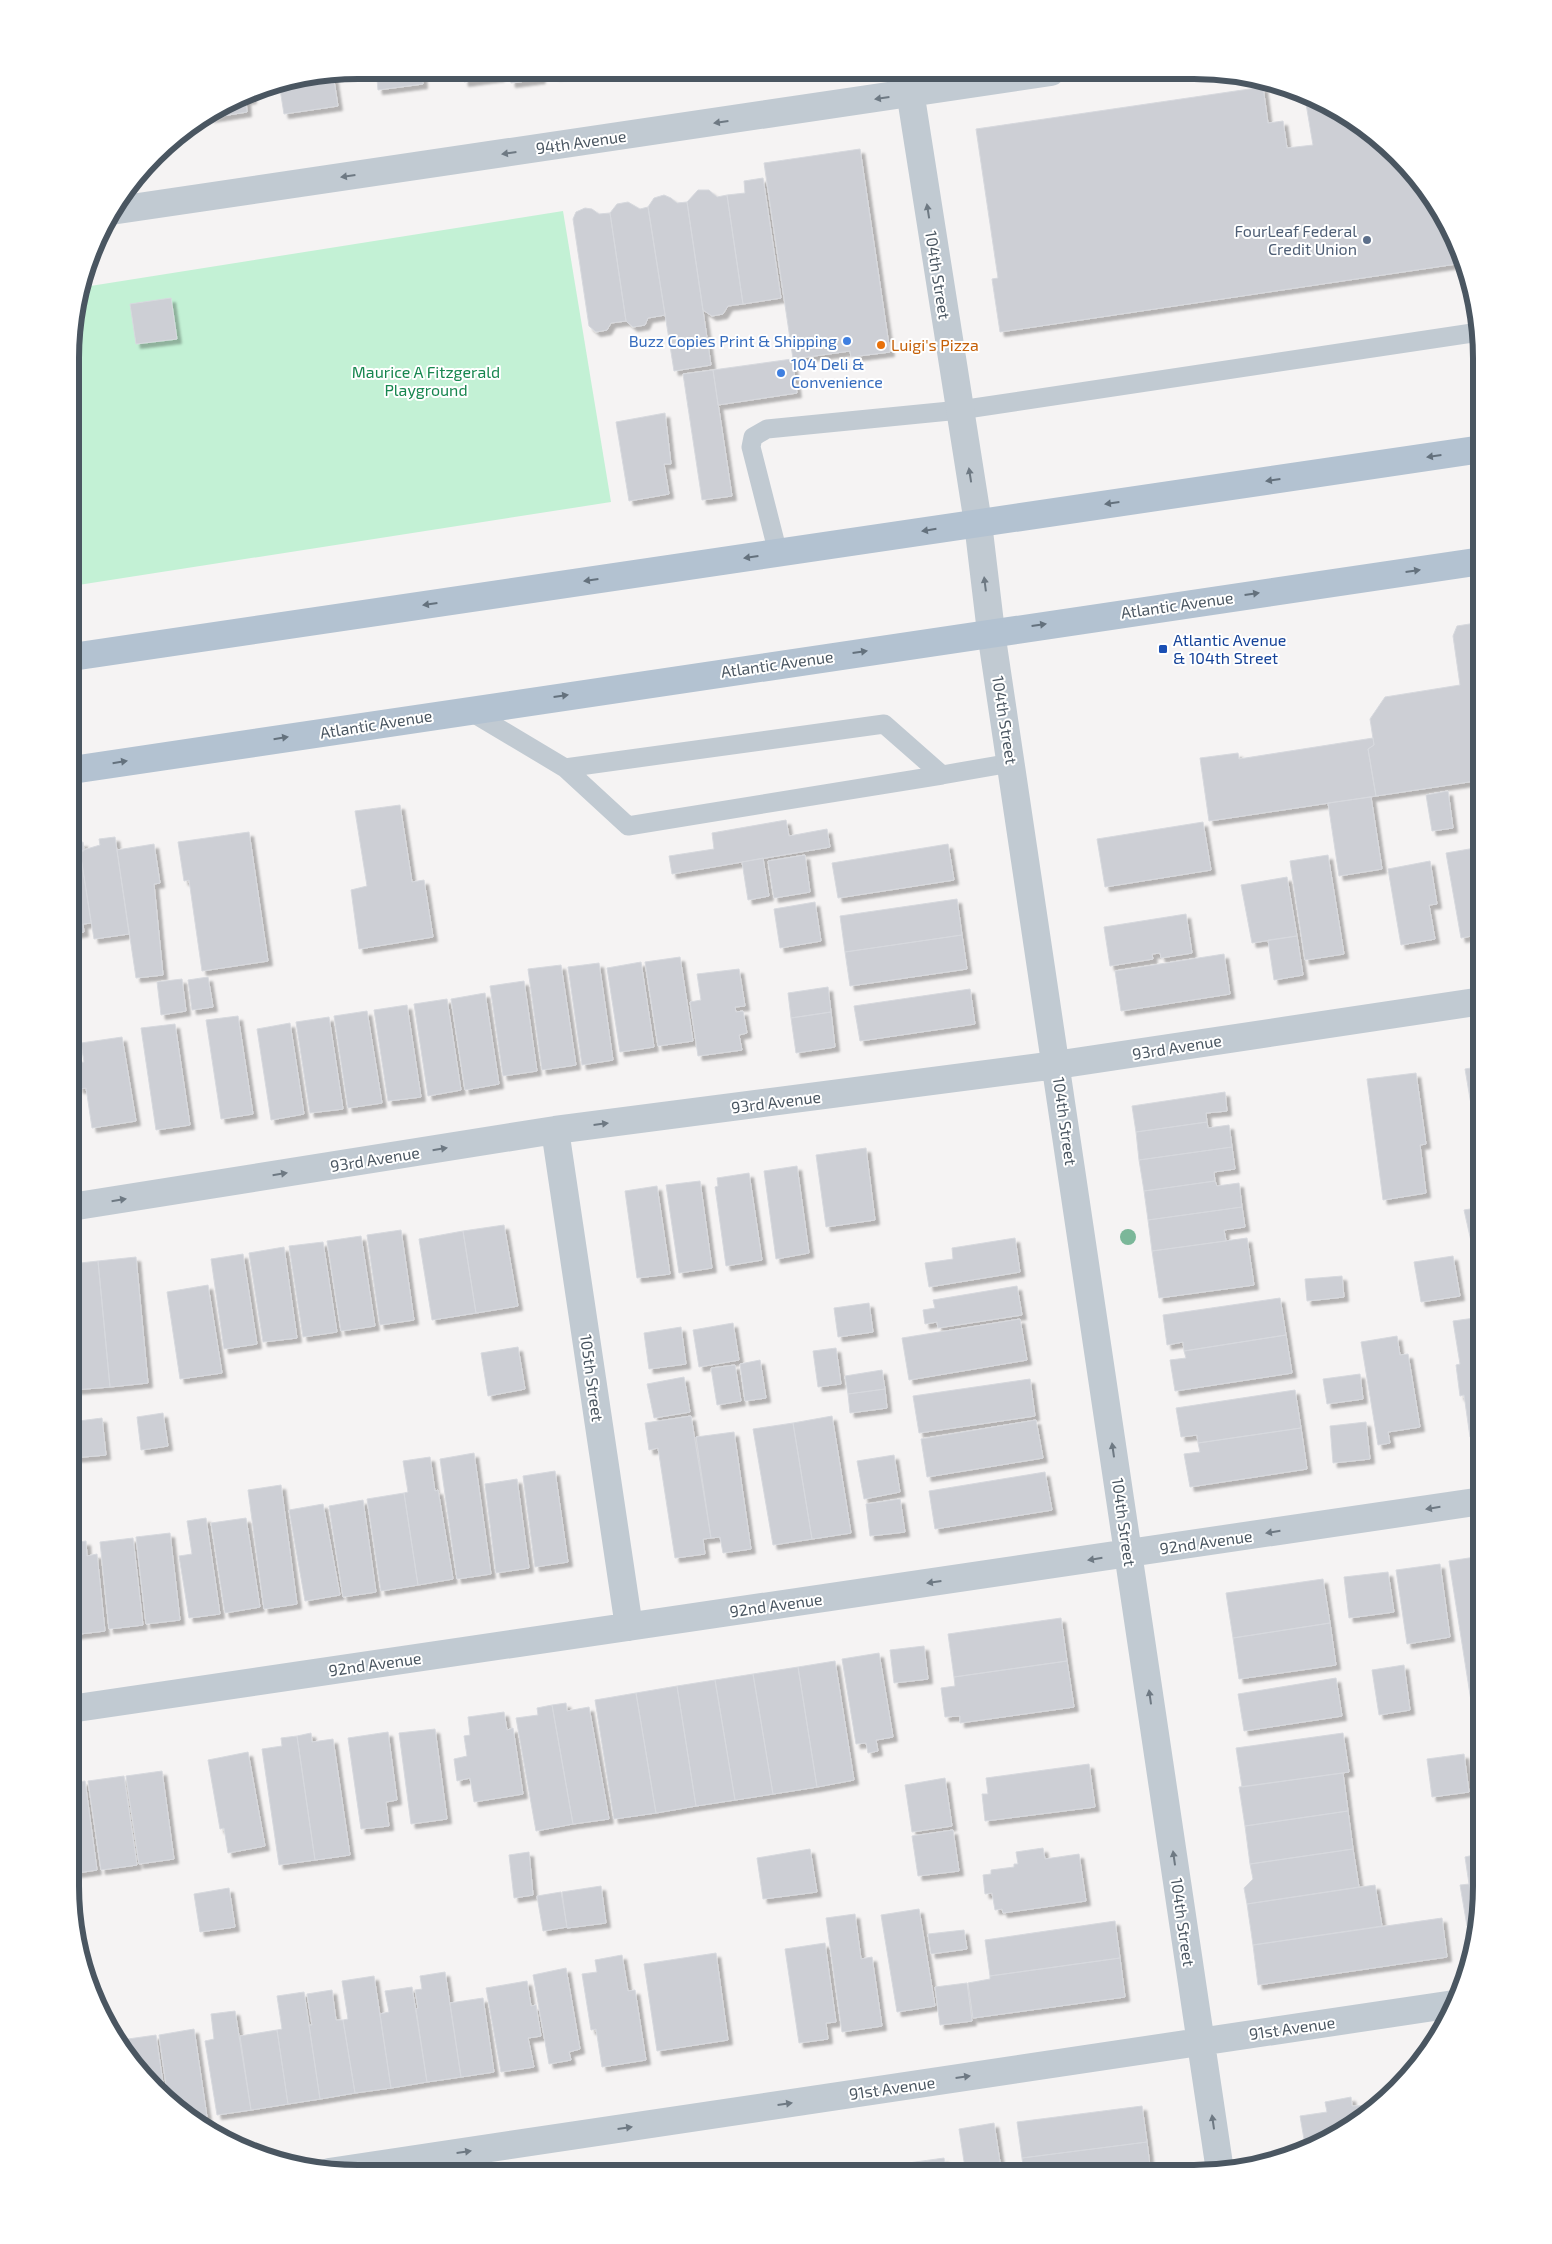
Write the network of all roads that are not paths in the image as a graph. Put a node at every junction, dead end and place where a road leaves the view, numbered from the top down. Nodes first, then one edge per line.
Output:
1 (960, 79) edge
2 (908, 83) edge
3 (122, 209) edge
4 (1472, 333) edge
5 (960, 410) junction
6 (1473, 450) edge
7 (978, 523) junction
8 (778, 553) junction
9 (1473, 562) edge
10 (991, 632) junction
11 (79, 656) edge
12 (468, 710) junction
13 (1011, 763) junction
14 (565, 768) junction
15 (79, 769) edge
16 (942, 775) junction
17 (1473, 1002) edge
18 (1056, 1065) junction
19 (555, 1130) junction
20 (79, 1206) edge
21 (1473, 1502) edge
22 (1128, 1554) junction
23 (629, 1627) junction
24 (79, 1708) edge
25 (1446, 2005) edge
26 (1201, 2042) junction
27 (1219, 2164) edge
28 (376, 2165) edge

1 - 2 street, 94th Avenue
2 -> 3 street, 94th Avenue
5 -> 2 street, 104th Street
4 - 5 lane
7 -> 5 street, 104th Street
5 - 8 lane
6 -> 7 main road
7 -> 8 main road
10 -> 7 street, 104th Street
8 -> 11 main road
10 -> 9 main road, Atlantic Avenue
12 -> 10 main road, Atlantic Avenue
10 - 13 street, 104th Street
12 - 14 lane
15 -> 12 main road, Atlantic Avenue
13 - 16 lane
13 - 18 street, 104th Street
14 - 16 lane
14 - 16 lane
17 - 18 street, 93rd Avenue
19 -> 18 street, 93rd Avenue
22 -> 18 street, 104th Street
20 -> 19 street, 93rd Avenue
19 - 23 street, 105th Street
21 -> 22 street, 92nd Avenue
22 -> 23 street, 92nd Avenue
26 -> 22 street, 104th Street
23 - 24 street, 92nd Avenue
25 - 26 street, 91st Avenue
27 -> 26 street, 104th Street
28 -> 26 street, 91st Avenue

